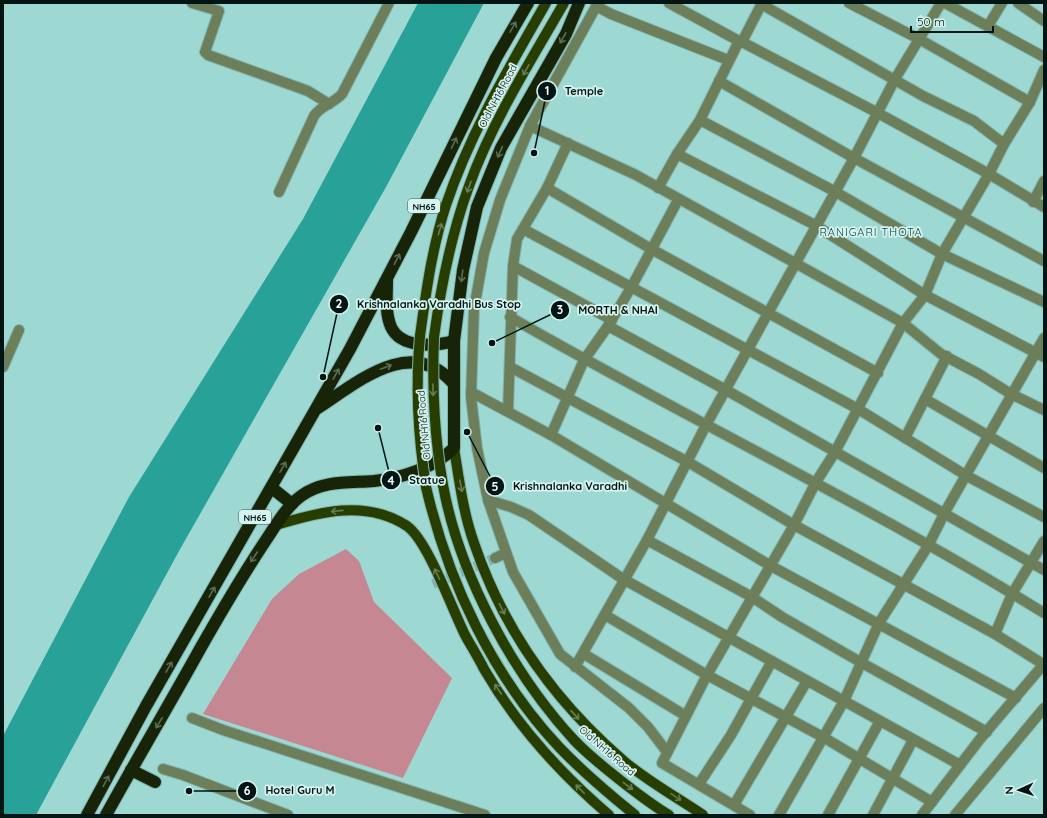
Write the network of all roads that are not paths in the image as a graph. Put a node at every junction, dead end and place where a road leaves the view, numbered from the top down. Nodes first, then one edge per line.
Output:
1 (192, 3) edge
2 (389, 3) edge
3 (528, 3) edge
4 (546, 3) edge
5 (564, 3) edge
6 (579, 3) edge
7 (669, 3) edge
8 (849, 3) edge
9 (941, 3) edge
10 (945, 3) edge
11 (1002, 3) edge
12 (1018, 3) edge
13 (597, 4) edge
14 (762, 4) edge
15 (1044, 21) edge
16 (988, 26) junction
17 (919, 39) junction
18 (740, 41) junction
19 (1044, 56) edge
20 (728, 60) junction
21 (1044, 70) edge
22 (895, 79) junction
23 (719, 81) junction
24 (1030, 102) junction
25 (329, 104) junction
26 (876, 112) junction
27 (700, 120) junction
28 (530, 126) junction
29 (568, 143) junction
30 (1004, 144) junction
31 (677, 154) junction
32 (854, 158) junction
33 (989, 174) junction
34 (1044, 182) edge
35 (547, 188) junction
36 (658, 188) junction
37 (834, 191) junction
38 (279, 192) dead end
39 (678, 200) junction
40 (1033, 202) junction
41 (1044, 207) edge
42 (964, 217) junction
43 (815, 225) junction
44 (523, 229) junction
45 (653, 250) junction
46 (942, 254) junction
47 (1044, 260) edge
48 (795, 263) junction
49 (513, 266) junction
50 (387, 280) junction
51 (632, 286) junction
52 (924, 294) junction
53 (1044, 302) edge
54 (767, 313) junction
55 (510, 317) junction
56 (610, 323) junction
57 (903, 323) junction
58 (19, 330) dead end
59 (1044, 338) edge
60 (454, 341) junction
61 (747, 349) junction
62 (1040, 355) edge
63 (947, 356) junction
64 (584, 360) junction
65 (510, 367) junction
66 (3, 368) edge
67 (878, 373) junction
68 (453, 383) junction
69 (726, 390) junction
70 (471, 392) junction
71 (1011, 394) junction
72 (568, 398) junction
73 (925, 399) junction
74 (317, 408) junction
75 (858, 409) junction
76 (1044, 410) edge
77 (508, 411) junction
78 (706, 425) junction
79 (552, 436) junction
80 (988, 436) junction
81 (906, 438) junction
82 (454, 448) junction
83 (835, 452) junction
84 (688, 462) junction
85 (1044, 468) edge
86 (967, 476) junction
87 (816, 482) junction
88 (272, 488) junction
89 (488, 500) junction
90 (666, 503) junction
91 (292, 504) junction
92 (945, 512) junction
93 (1044, 517) edge
94 (276, 525) junction
95 (794, 525) junction
96 (647, 540) junction
97 (1044, 541) edge
98 (928, 546) junction
99 (506, 553) junction
100 (495, 558) tunnel mouth
101 (1031, 562) junction
102 (771, 566) junction
103 (1044, 570) edge
104 (623, 579) junction
105 (902, 584) junction
106 (1012, 594) junction
107 (752, 597) junction
108 (1044, 613) edge
109 (605, 615) junction
110 (879, 623) junction
111 (995, 634) junction
112 (729, 638) junction
113 (584, 654) junction
114 (772, 661) junction
115 (862, 663) junction
116 (1044, 664) edge
117 (575, 667) junction
118 (707, 675) junction
119 (807, 681) junction
120 (751, 698) junction
121 (1016, 698) junction
122 (844, 701) junction
123 (1044, 708) edge
124 (686, 716) junction
125 (192, 718) dead end
126 (786, 718) junction
127 (880, 721) junction
128 (987, 732) junction
129 (823, 737) junction
130 (913, 740) junction
131 (667, 752) junction
132 (860, 758) junction
133 (960, 765) junction
134 (163, 769) dead end
135 (131, 770) junction
136 (894, 779) junction
137 (155, 782) dead end
138 (699, 784) junction
139 (932, 802) junction
140 (734, 805) junction
141 (87, 815) edge
142 (106, 815) edge
143 (288, 815) edge
144 (485, 815) edge
145 (609, 815) edge
146 (635, 815) edge
147 (669, 815) edge
148 (703, 815) edge
149 (750, 815) edge
150 (779, 815) edge
151 (828, 815) edge
152 (873, 815) edge
153 (922, 815) edge
154 (954, 815) edge

1 - 25 street
2 - 25 street
50 -> 3 highway, NH65
146 -> 4 main road, Old NH16 Road, bridge
5 -> 147 main road, Old NH16 Road, bridge
6 -> 60 highway
7 - 18 street
8 - 17 street
9 - 17 street
10 - 16 street
11 - 16 street
12 - 15 street
13 - 20 street
13 - 28 street
14 - 18 street
14 - 22 street
16 - 19 street
17 - 22 street
17 - 24 street
18 - 20 street
18 - 26 street
20 - 23 street
21 - 24 street
22 - 26 street
22 - 30 street
23 - 27 street
23 - 32 street
24 - 30 street
25 - 38 street
26 - 32 street
26 - 33 street
27 - 31 street
27 - 37 street
28 - 29 street
28 - 70 street
29 - 35 street
29 - 36 street
30 - 33 street
31 - 36 street
31 - 43 street
32 - 37 street
32 - 42 street
33 - 40 street
33 - 42 street
34 - 40 street
35 - 44 street
35 - 45 street
36 - 39 street
37 - 43 street
37 - 46 street
39 - 45 street
39 - 48 street
40 - 41 street
42 - 46 street
42 - 47 street
43 - 48 street
43 - 52 street
44 - 49 street
44 - 51 street
45 - 51 street
45 - 54 street
46 - 52 street
46 - 53 street
48 - 54 street
48 - 57 street
49 - 55 street
49 - 56 street
50 - 60 highway
74 -> 50 highway, NH65
51 - 56 street
51 - 61 street
52 - 57 street
52 - 62 street
54 - 61 street
54 - 67 street
55 - 64 street
55 - 65 street
56 - 64 street
56 - 69 street
57 - 63 street
57 - 67 street
58 - 66 street
59 - 62 street
60 - 68 highway
61 - 69 street
61 - 75 street
62 - 71 street
63 - 71 street
63 - 73 street
64 - 72 street
64 - 78 street
65 - 72 street
65 - 77 street
67 - 75 street
74 -> 68 highway
68 - 82 highway
69 - 78 street
69 - 83 street
70 - 77 street
70 - 89 street
71 - 76 street
71 - 80 street
72 - 79 street
72 - 84 street
73 - 80 street
73 - 81 street
88 -> 74 highway, NH65
75 - 81 street
75 - 83 street
77 - 79 street
78 - 84 street
78 - 87 street
79 - 90 street
80 - 85 street
80 - 86 street
81 - 86 street
82 - 91 highway, NH65
82 -> 148 main road
83 - 87 street
83 - 92 street
84 - 90 street
84 - 95 street
86 - 92 street
86 - 93 street
87 - 95 street
87 - 98 street
88 - 91 highway
141 -> 88 highway, NH65
89 - 99 street
89 - 104 street
90 - 96 street
90 - 102 street
91 - 94 highway, NH65
92 - 98 street
92 - 101 street
94 -> 135 highway, NH65
145 -> 94 main road
95 - 102 street
95 - 105 street
96 - 104 street
96 - 107 street
97 - 101 street
98 - 105 street
98 - 106 street
99 - 100 street
99 - 117 street
101 - 103 street
101 - 106 street
102 - 107 street
102 - 110 street
104 - 109 street
104 - 112 street
105 - 110 street
105 - 111 street
106 - 108 street
106 - 111 street
107 - 112 street
107 - 115 street
109 - 113 street
109 - 118 street
110 - 115 street
110 - 121 street
111 - 116 street
112 - 114 street
112 - 118 street
113 - 117 street
113 - 124 street
114 - 119 street
114 - 120 street
115 - 122 street
115 - 128 street
116 - 121 street
117 - 131 street
118 - 120 street
118 - 124 street
119 - 122 street
119 - 126 street
120 - 126 street
120 - 138 street
121 - 128 street
122 - 127 street
122 - 129 street
123 - 154 street
124 - 131 street
125 - 144 street
126 - 129 street
126 - 140 street
127 - 130 street
127 - 132 street
128 - 133 street
129 - 132 street
129 - 150 street
130 - 133 street
130 - 136 street
131 - 138 street
132 - 136 street
132 - 151 street
133 - 139 street
134 - 143 street
135 - 137 highway
135 - 142 highway, NH65
136 - 139 street
136 - 152 street
138 - 140 street
139 - 153 street
140 - 149 street

